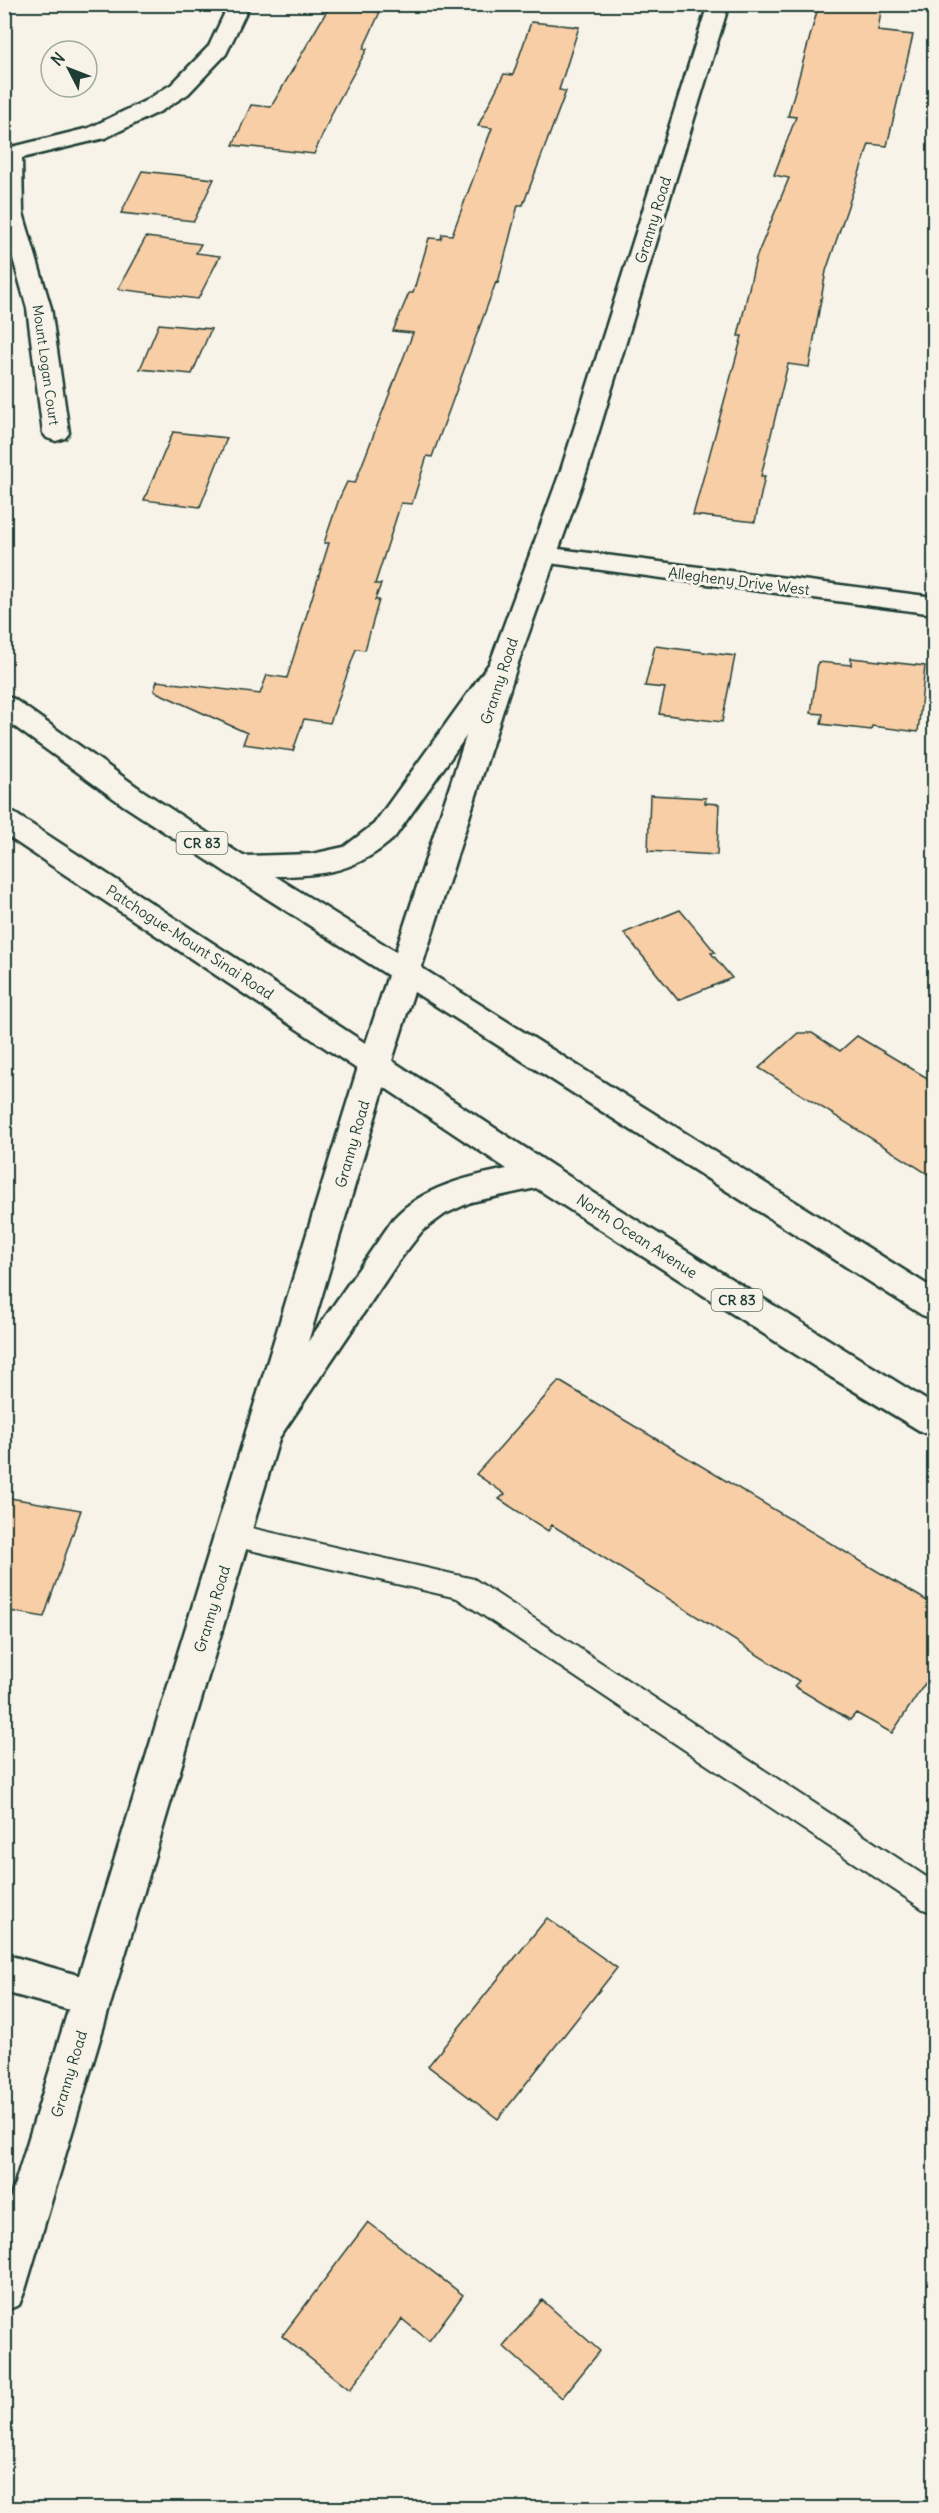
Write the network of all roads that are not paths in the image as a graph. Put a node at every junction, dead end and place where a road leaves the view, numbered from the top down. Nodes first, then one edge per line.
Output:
1 (240, 4) edge
2 (719, 4) edge
3 (8, 156) edge
4 (56, 433) dead end
5 (543, 555) junction
6 (934, 606) edge
7 (504, 663) junction
8 (4, 705) edge
9 (4, 820) edge
10 (237, 866) junction
11 (405, 972) junction
12 (375, 1064) junction
13 (542, 1174) junction
14 (934, 1305) edge
15 (934, 1422) edge
16 (265, 1431) junction
17 (234, 1536) junction
18 (934, 1899) edge
19 (4, 1973) edge
20 (92, 1997) junction
21 (4, 2290) edge

1 - 3 main road
2 - 5 main road, Granny Road
3 - 4 main road, Mount Logan Court
5 - 6 main road, Allegheny Drive West
5 - 7 main road, Granny Road
7 - 10 main road
7 - 11 main road, Granny Road
8 - 10 main road, CR 83
9 - 12 main road, Patchogue-Mount Sinai Road / CR 83
10 - 11 main road, CR 83
11 - 12 main road, Granny Road
11 - 14 main road, CR 83
12 - 13 main road, North Ocean Avenue / CR 83
12 - 16 main road, Granny Road
13 - 15 main road, North Ocean Avenue / CR 83
13 - 16 main road
16 - 17 main road, Granny Road
17 - 18 lane
17 - 20 main road, Granny Road
19 - 20 main road
20 - 21 main road, Granny Road

